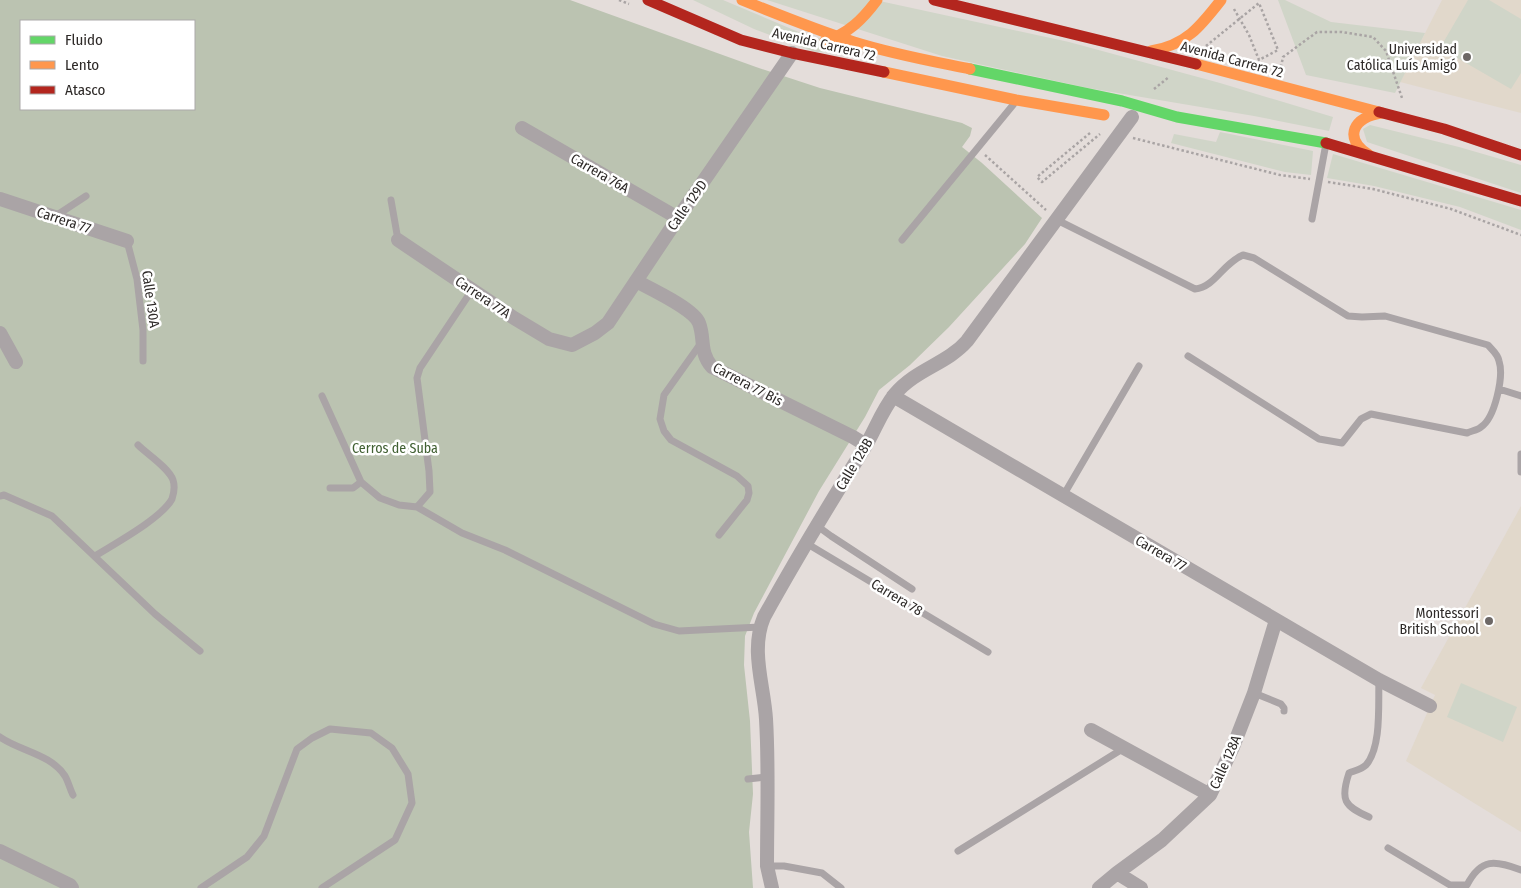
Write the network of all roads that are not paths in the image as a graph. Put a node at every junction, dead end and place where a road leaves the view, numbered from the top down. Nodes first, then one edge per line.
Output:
1 (648, 0) edge
2 (676, 0) edge
3 (742, 0) edge
4 (877, 0) edge
5 (934, 0) edge
6 (1221, 0) edge
7 (1192, 35) junction
8 (1146, 52) junction
9 (792, 53) junction
10 (1200, 65) junction
11 (1016, 100) junction
12 (1382, 113) junction
13 (1132, 117) junction
14 (1177, 117) junction
15 (522, 128) dead end
16 (1326, 143) junction
17 (1370, 155) junction
18 (1521, 155) edge
19 (86, 196) dead end
20 (0, 200) edge
21 (391, 200) dead end
22 (1521, 200) edge
23 (54, 217) junction
24 (678, 218) junction
25 (1312, 219) dead end
26 (1057, 220) junction
27 (398, 240) joint
28 (902, 240) dead end
29 (127, 241) joint
30 (636, 280) junction
31 (472, 290) junction
32 (0, 333) edge
33 (701, 344) junction
34 (572, 345) joint
35 (1188, 356) dead end
36 (144, 361) dead end
37 (16, 362) dead end
38 (1139, 366) dead end
39 (1499, 389) junction
40 (322, 396) dead end
41 (893, 396) junction
42 (1521, 396) edge
43 (138, 445) dead end
44 (866, 445) junction
45 (1521, 454) edge
46 (1521, 472) edge
47 (361, 482) junction
48 (330, 488) dead end
49 (0, 496) edge
50 (1063, 496) junction
51 (417, 507) junction
52 (816, 525) junction
53 (719, 536) dead end
54 (806, 542) junction
55 (95, 556) junction
56 (912, 589) dead end
57 (1276, 620) junction
58 (760, 626) junction
59 (200, 651) dead end
60 (988, 652) dead end
61 (1379, 680) junction
62 (1254, 693) junction
63 (1430, 706) dead end
64 (1284, 711) dead end
65 (1091, 730) dead end
66 (0, 737) edge
67 (1124, 748) junction
68 (766, 777) junction
69 (748, 779) dead end
70 (73, 795) dead end
71 (1210, 795) junction
72 (1369, 817) dead end
73 (1388, 848) dead end
74 (0, 851) edge
75 (958, 851) dead end
76 (767, 866) junction
77 (1521, 870) edge
78 (1117, 873) junction
79 (1451, 887) edge
80 (1469, 887) edge
81 (72, 888) edge
82 (201, 888) edge
83 (322, 888) edge
84 (772, 888) edge
85 (841, 888) edge
86 (1099, 888) edge
87 (1141, 888) edge

1 - 9 main road, Avenida Carrera 72
2 - 4 main road
3 - 14 main road, Avenida Carrera 72
5 - 8 main road, Avenida Carrera 72
6 - 7 main road
7 - 8 main road
7 - 10 main road
8 - 10 main road, Avenida Carrera 72
9 - 11 main road, Avenida Carrera 72
9 - 24 street, Calle 129D
10 - 12 main road, Avenida Carrera 72
11 - 13 main road, Avenida Carrera 72
11 - 28 lane
12 - 17 main road
12 - 18 main road, Avenida Carrera 72
13 - 14 main road, Avenida Carrera 72
13 - 26 street, Calle 128B
14 - 16 main road, Avenida Carrera 72
15 - 24 street, Carrera 76A
16 - 17 main road, Avenida Carrera 72
16 - 25 lane
17 - 22 main road, Avenida Carrera 72
19 - 23 lane
20 - 23 street, Carrera 77
21 - 27 lane
23 - 29 street, Carrera 77
24 - 30 street, Calle 129D
26 - 39 lane
26 - 41 street, Calle 128B
27 - 31 street, Carrera 77A
29 - 36 lane, Calle 130A
30 - 33 street, Carrera 77 Bis
30 - 34 street, Calle 129D
31 - 34 street, Carrera 77A
31 - 51 lane
32 - 37 street
33 - 44 street, Carrera 77 Bis
33 - 53 lane
35 - 39 lane
38 - 50 lane
39 - 42 lane
40 - 47 lane
41 - 44 street, Calle 128B
41 - 50 street, Carrera 77
43 - 55 lane
44 - 52 street, Calle 128B
45 - 46 lane
47 - 48 lane
47 - 51 lane
49 - 55 lane
50 - 57 street, Carrera 77
51 - 58 lane
52 - 54 street, Calle 128B
52 - 56 lane
54 - 58 street, Calle 128B
54 - 60 lane, Carrera 78
55 - 59 lane
57 - 61 street, Carrera 77
57 - 62 street, Calle 128A
58 - 68 street, Calle 128B
61 - 63 street, Carrera 77
61 - 72 lane
62 - 64 lane
62 - 71 street, Calle 128A
65 - 67 street
66 - 70 lane
67 - 71 street
67 - 75 lane
68 - 69 lane
68 - 76 street, Calle 128B
71 - 78 street, Calle 128A
73 - 79 lane
74 - 81 street
76 - 84 street, Calle 128B
76 - 85 lane
77 - 80 lane
78 - 86 street, Calle 128A
78 - 87 street
79 - 80 lane
82 - 83 lane

